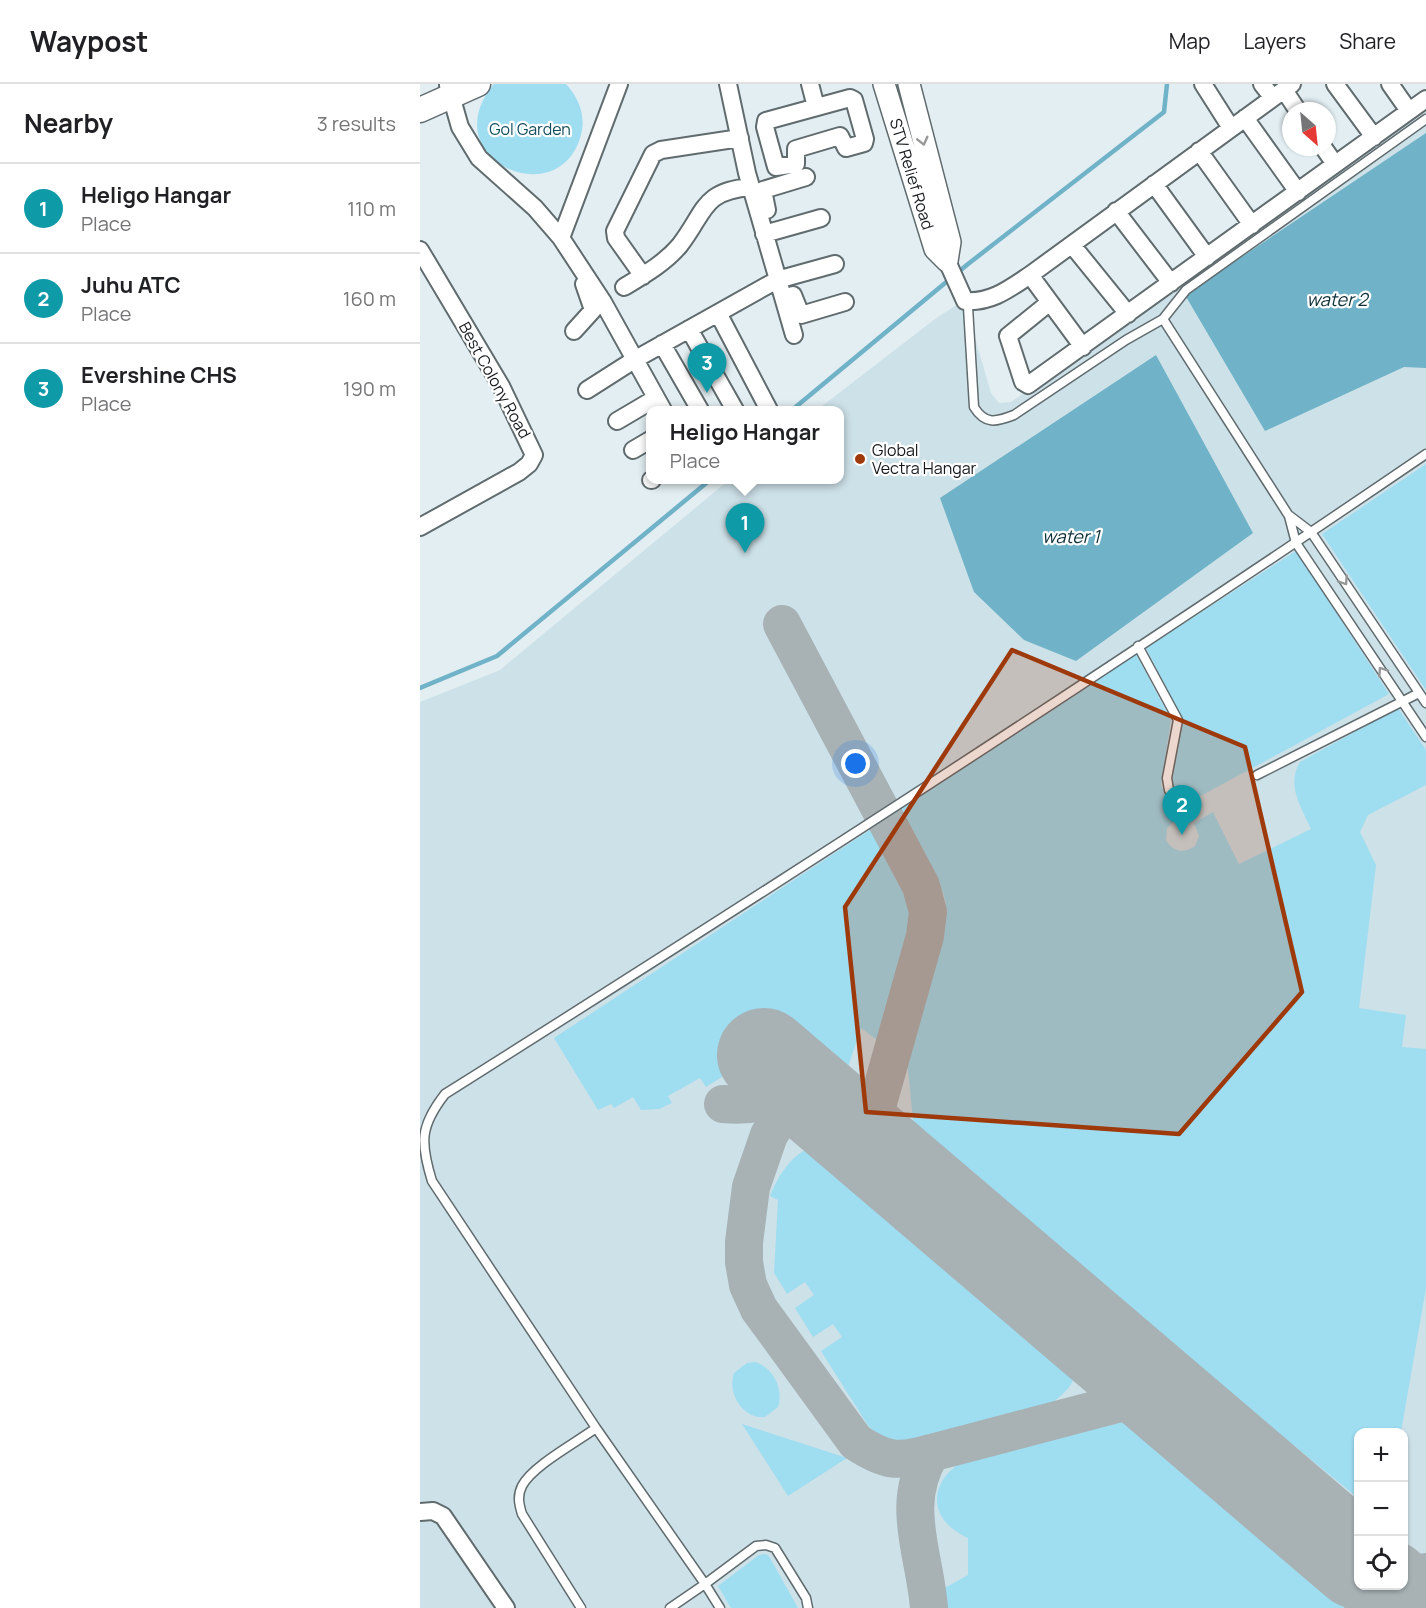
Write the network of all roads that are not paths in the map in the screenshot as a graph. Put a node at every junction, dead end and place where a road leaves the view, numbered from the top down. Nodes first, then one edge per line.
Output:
1 (478, 84) edge
2 (619, 84) edge
3 (728, 84) edge
4 (810, 84) edge
5 (885, 84) edge
6 (909, 84) edge
7 (1203, 84) edge
8 (1262, 84) edge
9 (1335, 84) edge
10 (1390, 84) edge
11 (450, 89) edge
12 (1285, 89) edge
13 (420, 98) edge
14 (1426, 99) edge
15 (1293, 102) edge
16 (816, 107) junction
17 (420, 110) edge
18 (1409, 111) junction
19 (1245, 118) junction
20 (1426, 119) edge
21 (1231, 128) junction
22 (1374, 137) junction
23 (740, 141) junction
24 (704, 150) dead end
25 (1199, 151) junction
26 (1329, 156) edge
27 (1335, 165) junction
28 (806, 177) dead end
29 (925, 183) junction
30 (1154, 184) junction
31 (751, 187) junction
32 (1298, 192) junction
33 (1116, 211) junction
34 (821, 218) dead end
35 (1252, 225) junction
36 (769, 232) junction
37 (561, 238) junction
38 (1072, 244) junction
39 (420, 250) edge
40 (1207, 257) junction
41 (835, 264) dead end
42 (947, 264) joint
43 (579, 268) junction
44 (643, 272) junction
45 (1030, 275) junction
46 (782, 279) junction
47 (1171, 283) junction
48 (624, 287) dead end
49 (964, 298) junction
50 (845, 302) dead end
51 (1050, 302) junction
52 (718, 313) junction
53 (1128, 315) junction
54 (1163, 320) junction
55 (689, 329) junction
56 (574, 331) dead end
57 (794, 335) dead end
58 (662, 344) junction
59 (1083, 347) junction
60 (634, 360) junction
61 (587, 390) dead end
62 (660, 404) edge
63 (697, 406) edge
64 (732, 406) edge
65 (767, 406) edge
66 (646, 410) edge
67 (617, 421) dead end
68 (646, 443) edge
69 (633, 450) dead end
70 (1426, 454) edge
71 (1290, 516) junction
72 (420, 527) edge
73 (1311, 532) junction
74 (1296, 543) junction
75 (1138, 646) junction
76 (1419, 693) junction
77 (1403, 701) junction
78 (1426, 704) edge
79 (1426, 737) edge
80 (1257, 775) dead end
81 (1181, 813) dead end
82 (421, 1160) edge
83 (597, 1428) junction
84 (420, 1512) edge
85 (705, 1584) junction
86 (506, 1608) edge
87 (581, 1608) edge
88 (670, 1608) edge
89 (720, 1608) edge
90 (808, 1608) edge

1 - 11 main road
2 - 37 street
3 - 23 street
4 - 16 street
5 - 29 street, STV Relief Road
6 -> 29 street
7 - 21 street
8 - 12 street
9 - 22 street
10 - 18 street
11 - 13 main road
11 - 17 main road
11 - 37 street
12 - 15 street
12 - 19 street
14 - 18 street
16 - 16 street
18 - 22 street
19 - 21 street
19 - 32 street
20 - 54 lane
21 - 25 street
22 - 27 street
23 - 24 street
23 - 31 street
23 - 44 street
25 - 30 street
25 - 35 street
26 - 27 street
27 - 32 street
28 - 36 street
29 - 42 street, STV Relief Road
30 - 33 street
30 - 40 street
31 - 36 street
31 - 44 street
32 - 35 street
33 - 38 street
33 - 47 street
34 - 36 street
35 - 40 street
36 - 46 street
37 - 43 street
38 - 45 street
38 - 53 street
39 - 72 street, Best Colony Road
40 - 47 street
41 - 46 street
42 - 49 street
43 - 56 street
43 - 60 street
44 - 48 street
45 - 49 street
45 - 51 street
46 - 50 street
46 - 52 street
46 - 57 street
47 - 53 street
49 - 54 lane
51 - 59 street
51 - 59 street
52 - 55 street
52 - 65 street
53 - 59 street
54 - 71 lane
55 - 58 street
55 - 64 street
58 - 60 street
58 - 63 street
60 - 61 street
60 - 62 street
66 - 67 street
68 - 69 street
70 - 73 lane
71 - 73 lane
71 - 74 lane
73 - 74 lane
73 -> 76 lane
74 - 75 lane
77 -> 74 lane
75 - 81 lane
75 - 82 lane
76 - 77 lane
76 - 78 lane
77 - 79 lane
77 - 80 lane
82 - 83 lane
83 - 85 lane
83 - 87 lane
84 - 86 street
85 - 88 lane
85 - 89 lane
85 - 90 lane

